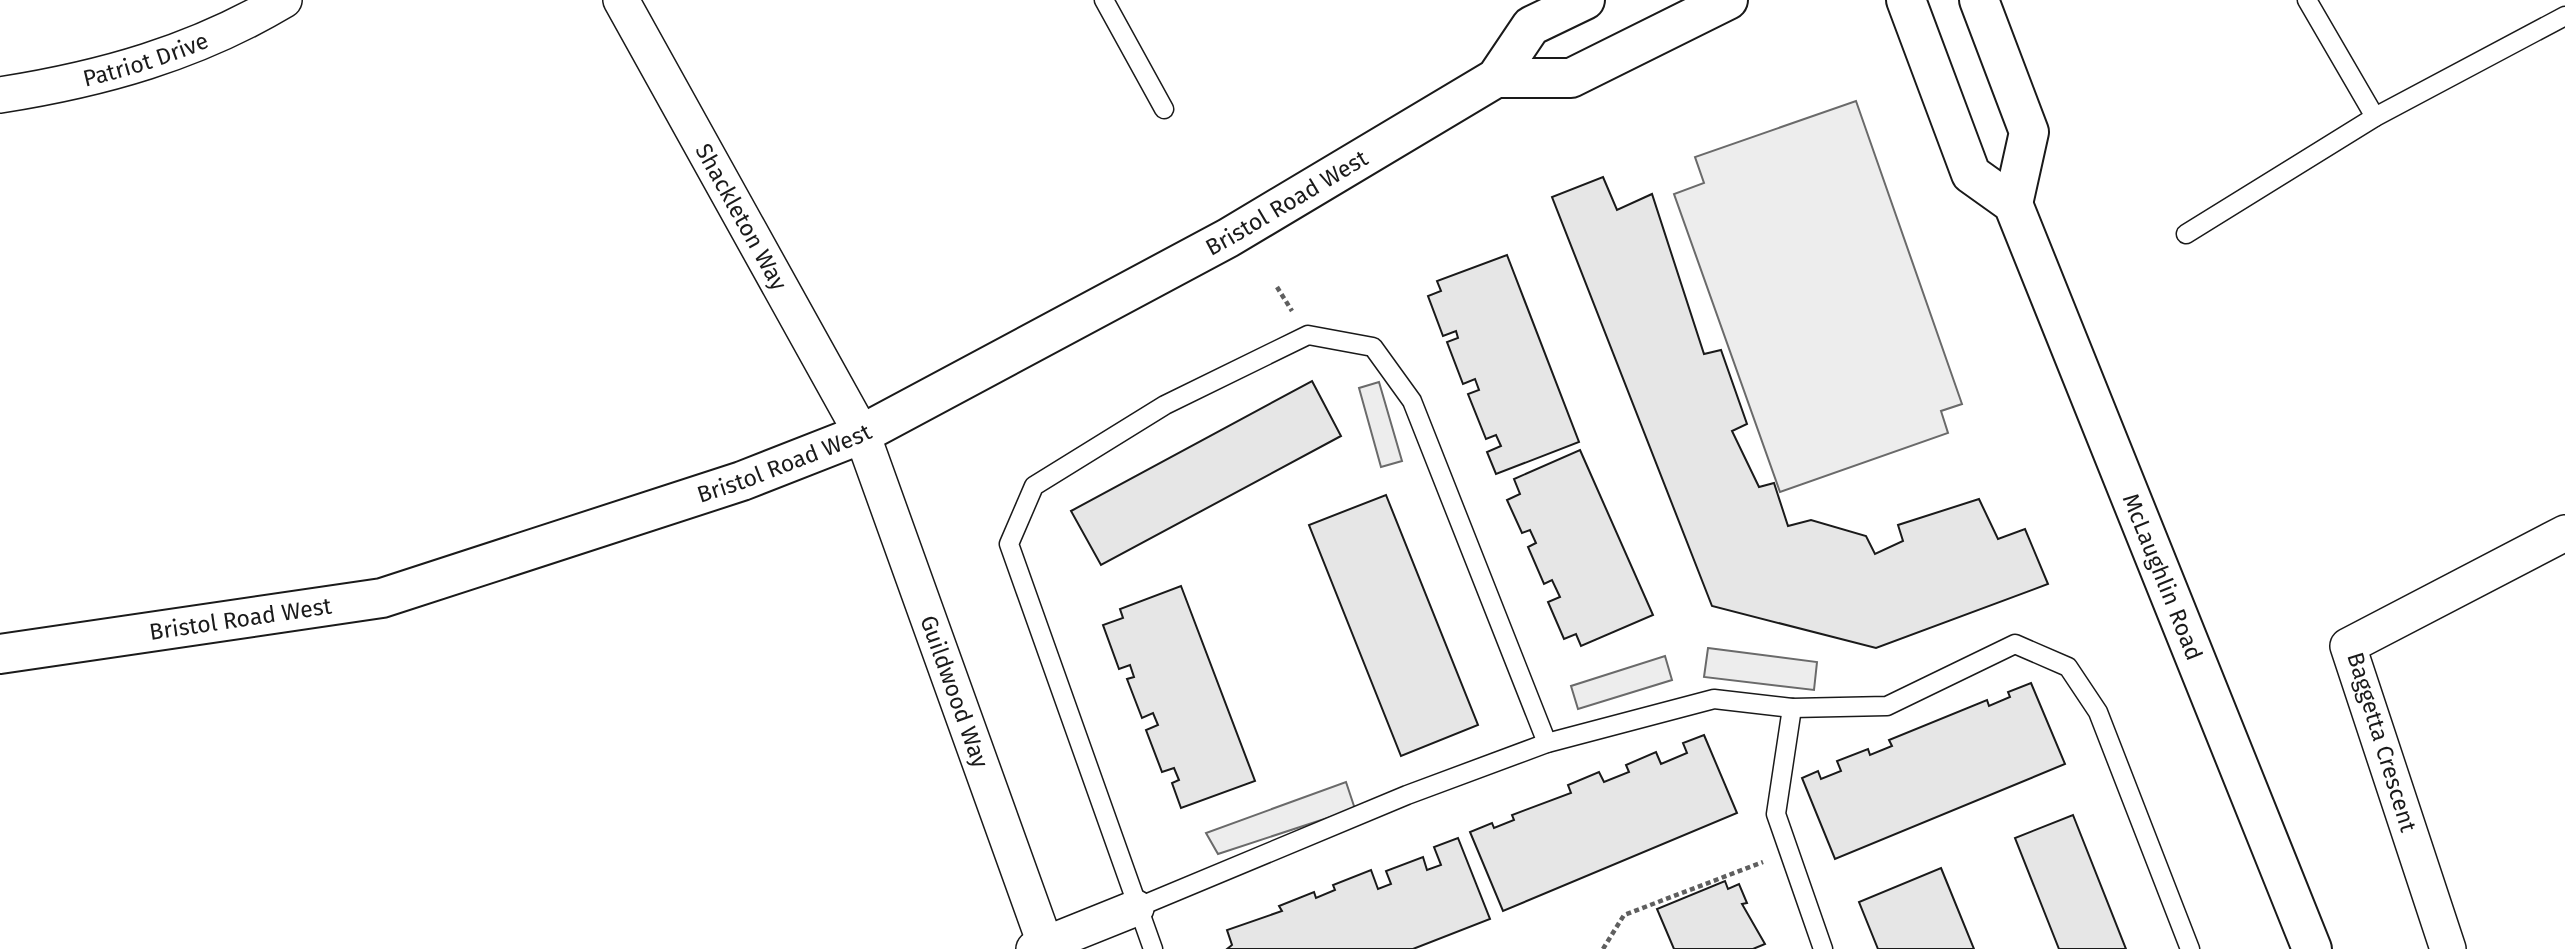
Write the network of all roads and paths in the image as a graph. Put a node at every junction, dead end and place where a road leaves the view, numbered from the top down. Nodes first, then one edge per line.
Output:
1 (284, 0) edge
2 (621, 0) edge
3 (1104, 0) edge
4 (1585, 0) edge
5 (1728, 0) edge
6 (1906, 0) edge
7 (1979, 0) edge
8 (2307, 0) edge
9 (2565, 16) edge
10 (1496, 78) junction
11 (0, 95) edge
12 (1164, 109) dead end
13 (2375, 117) junction
14 (2013, 204) junction
15 (2186, 234) dead end
16 (862, 434) junction
17 (2565, 533) edge
18 (0, 654) edge
19 (1792, 708) junction
20 (1547, 743) junction
21 (1789, 852) junction
22 (1136, 908) junction
23 (1042, 947) edge
24 (1153, 949) edge
25 (1603, 949) edge
26 (1823, 949) edge
27 (2190, 949) edge
28 (2312, 949) edge
29 (2448, 949) edge

1 - 11 street, Patriot Drive
2 - 16 street, Shackleton Way
3 - 12 lane
4 - 10 street, Bristol Road West
5 - 10 street
6 - 14 street
7 - 14 street
8 - 13 lane
9 - 13 lane
10 - 16 street, Bristol Road West
13 - 15 lane
14 - 28 street, McLaughlin Road
16 - 18 street, Bristol Road West
16 - 23 street, Guildwood Way
17 - 29 street, Baggetta Crescent
19 - 20 lane
19 - 21 lane
19 - 27 lane
20 - 22 lane
20 - 22 lane
21 - 25 path
21 - 26 lane
22 - 23 street
22 - 24 lane

